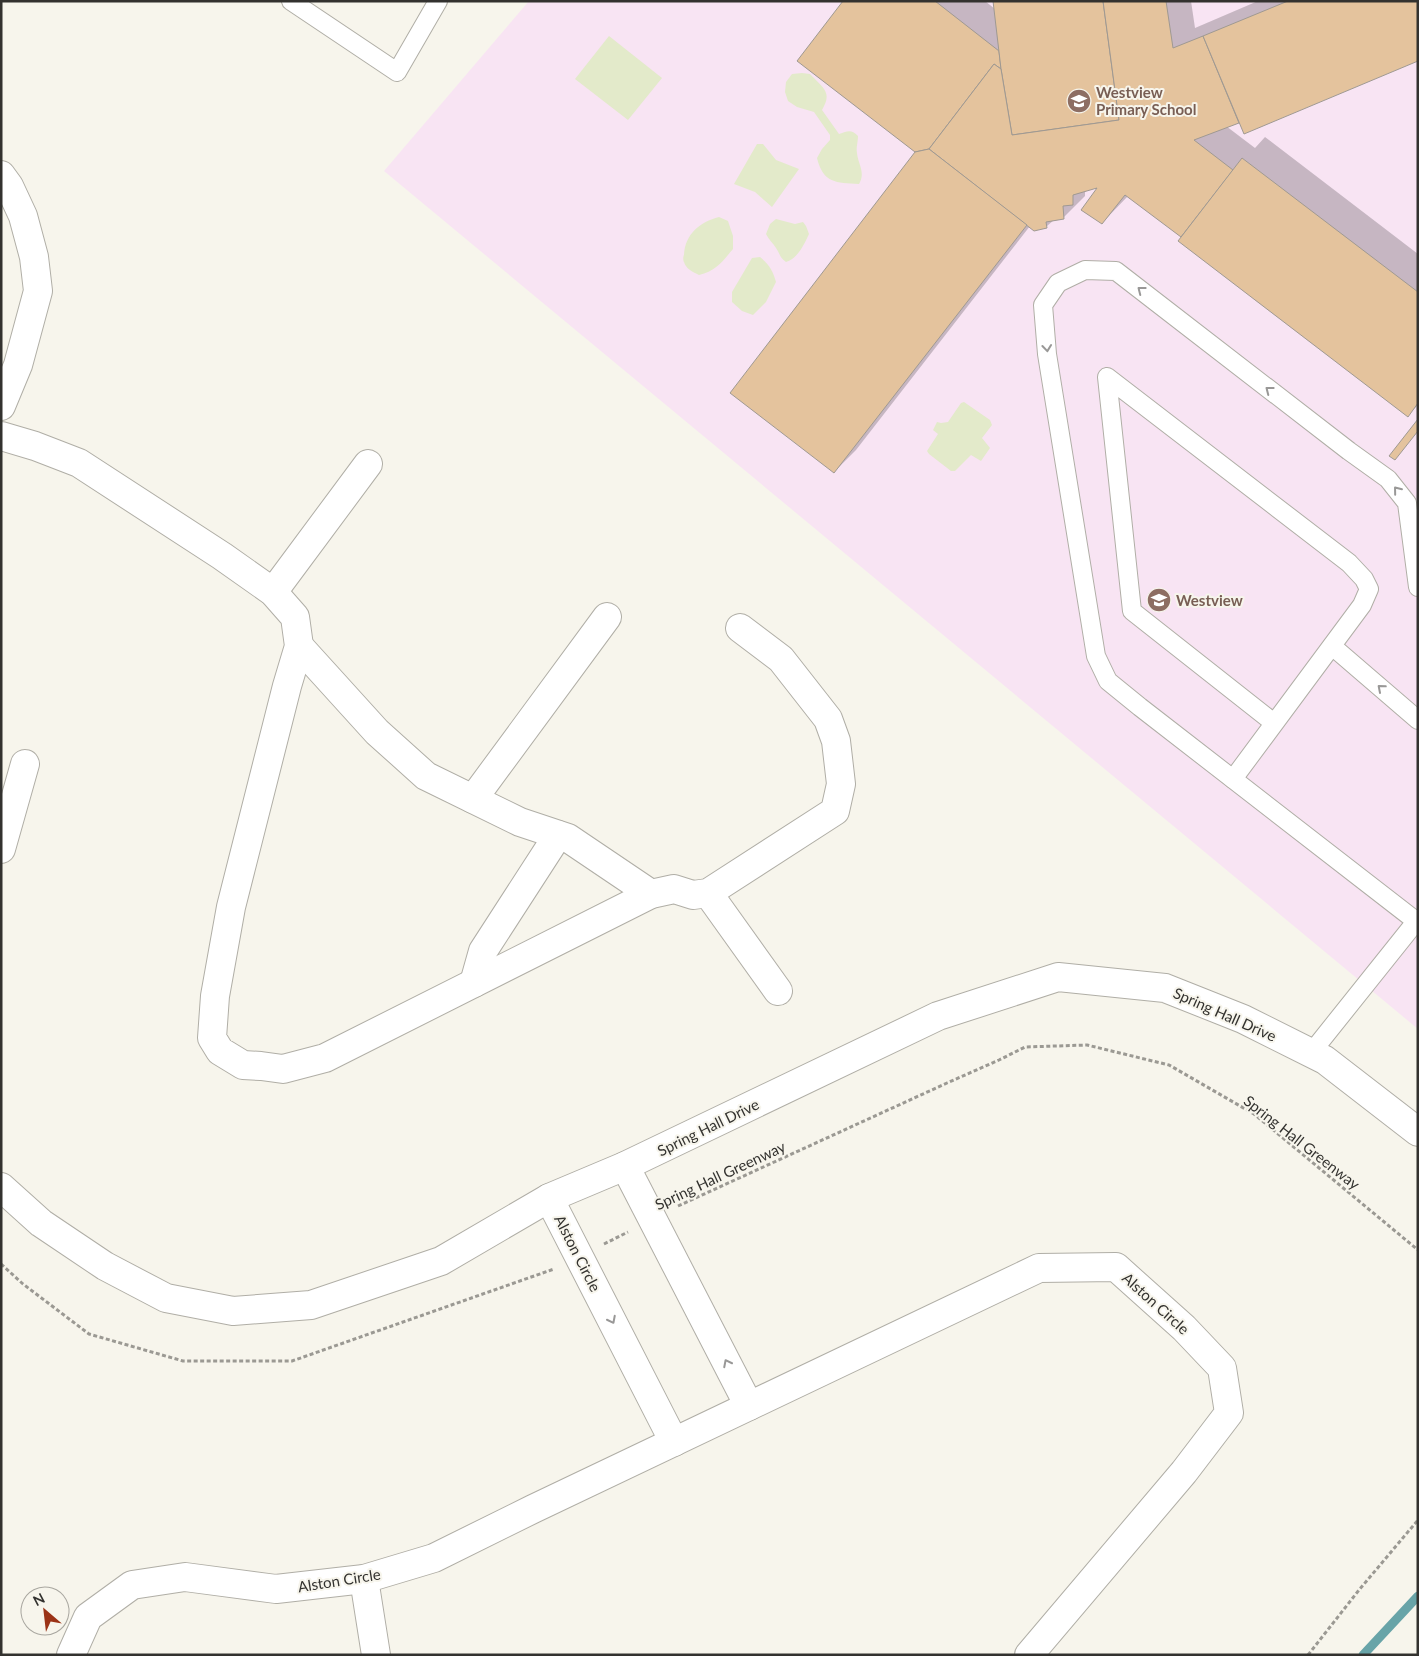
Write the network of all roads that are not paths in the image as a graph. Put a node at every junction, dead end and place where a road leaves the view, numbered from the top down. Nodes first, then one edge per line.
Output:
1 (291, 1) edge
2 (438, 1) edge
3 (1, 175) edge
4 (1, 406) edge
5 (1, 436) edge
6 (368, 464) dead end
7 (1418, 587) edge
8 (273, 592) junction
9 (607, 617) dead end
10 (740, 628) dead end
11 (299, 646) junction
12 (1332, 646) junction
13 (1418, 720) edge
14 (1274, 723) junction
15 (25, 764) dead end
16 (1232, 779) junction
17 (473, 799) junction
18 (558, 835) junction
19 (1, 849) edge
20 (708, 893) junction
21 (651, 894) junction
22 (1417, 920) edge
23 (474, 983) junction
24 (778, 990) dead end
25 (1311, 1053) junction
26 (1418, 1132) edge
27 (625, 1166) junction
28 (1, 1187) edge
29 (549, 1198) junction
30 (749, 1406) junction
31 (674, 1442) junction
32 (364, 1579) junction
33 (71, 1655) edge
34 (376, 1655) edge
35 (1029, 1655) edge

1 - 2 lane
3 - 4 street
5 - 8 street
6 - 8 street
7 -> 16 lane
8 - 11 street
9 - 17 street
10 - 20 street
11 - 17 street
11 - 23 street
13 -> 12 lane
12 - 14 lane
12 - 14 lane
14 - 16 lane
15 - 19 street
16 - 22 lane
17 - 18 street
18 - 21 street
18 - 23 street
20 - 21 street
20 - 24 street
21 - 23 street
22 - 25 lane
25 - 26 street, Spring Hall Drive
25 - 27 street, Spring Hall Drive
27 - 29 street, Spring Hall Drive
30 -> 27 street
28 - 29 street, Spring Hall Drive
29 -> 31 street, Alston Circle
30 - 31 street, Alston Circle
30 - 35 street, Alston Circle
31 - 32 street, Alston Circle
32 - 33 street, Alston Circle
32 - 34 street

